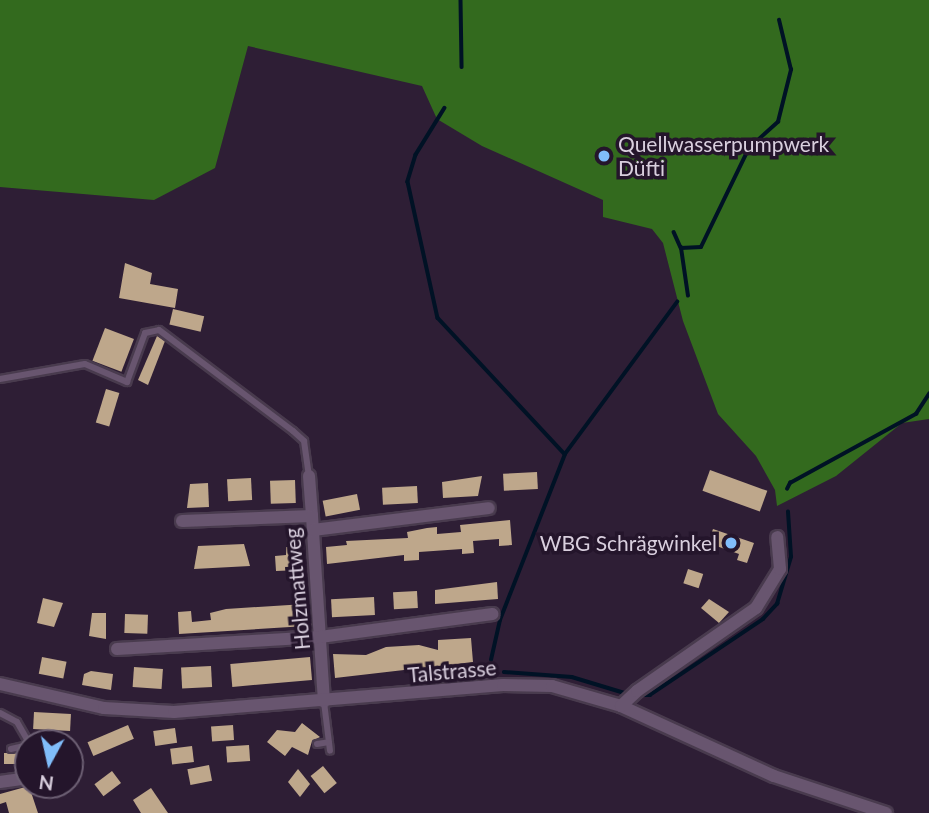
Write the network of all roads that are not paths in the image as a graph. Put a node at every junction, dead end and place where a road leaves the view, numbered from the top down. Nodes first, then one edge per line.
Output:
1 (0, 379) edge
2 (309, 475) joint
3 (489, 508) dead end
4 (182, 522) dead end
5 (312, 523) junction
6 (777, 537) dead end
7 (492, 614) dead end
8 (320, 637) junction
9 (117, 649) dead end
10 (0, 684) edge
11 (629, 698) junction
12 (324, 702) junction
13 (0, 713) edge
14 (20, 729) edge
15 (329, 743) junction
16 (317, 744) dead end
17 (14, 747) edge
18 (10, 748) dead end
19 (330, 751) dead end
20 (886, 813) edge

1 - 2 lane
2 - 5 street
3 - 5 street
4 - 5 street, Holzmattweg
5 - 8 street, Holzmattweg
6 - 11 street
7 - 8 street
8 - 9 street
8 - 12 street, Holzmattweg
10 - 12 street, Talstrasse
11 - 12 street, Talstrasse
11 - 20 street, Talstrasse
12 - 15 lane
13 - 14 lane
15 - 16 lane
15 - 19 lane
17 - 18 lane

